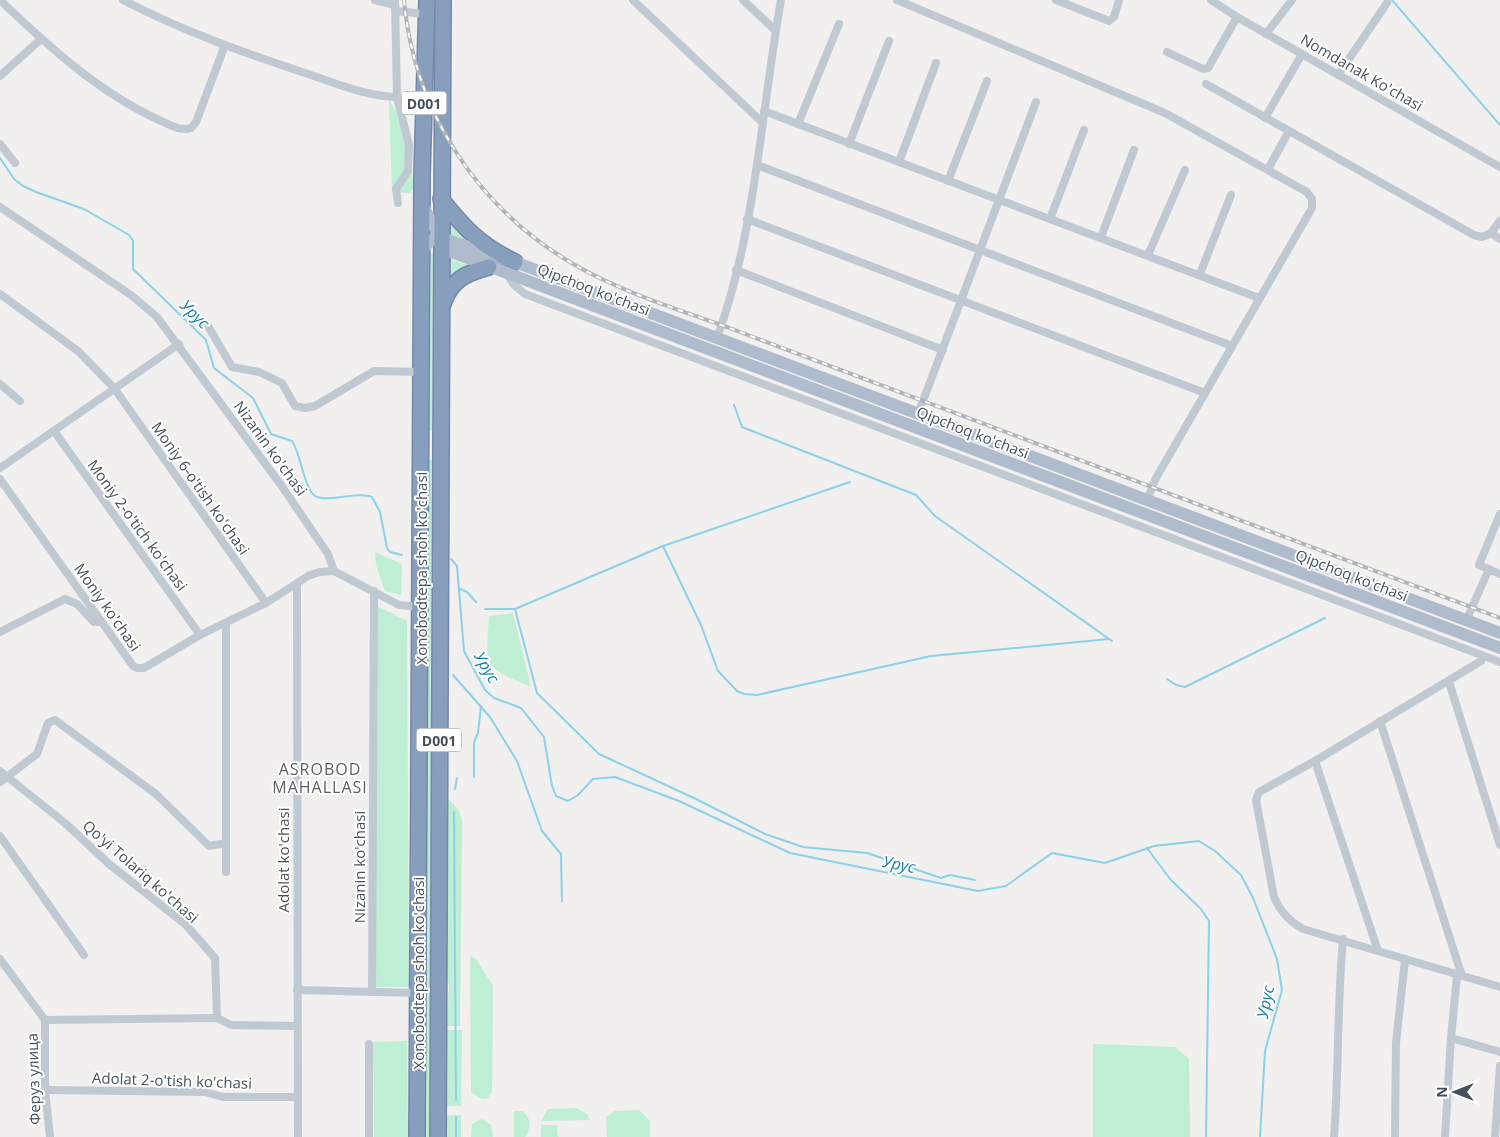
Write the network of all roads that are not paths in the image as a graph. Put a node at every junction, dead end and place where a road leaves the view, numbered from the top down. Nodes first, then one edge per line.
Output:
1 (0, 0) edge
2 (123, 0) edge
3 (375, 0) edge
4 (443, 0) edge
5 (633, 0) edge
6 (743, 0) edge
7 (780, 0) edge
8 (898, 0) edge
9 (1056, 0) edge
10 (1119, 0) edge
11 (1211, 0) edge
12 (1292, 0) edge
13 (1387, 3) dead end
14 (395, 5) edge
15 (426, 7) edge
16 (1237, 17) junction
17 (839, 24) dead end
18 (775, 30) junction
19 (1266, 34) junction
20 (41, 39) junction
21 (889, 41) dead end
22 (225, 45) junction
23 (1167, 52) dead end
24 (1302, 54) junction
25 (936, 63) dead end
26 (1338, 74) junction
27 (0, 76) edge
28 (987, 81) dead end
29 (1206, 84) dead end
30 (398, 97) junction
31 (1036, 102) dead end
32 (764, 112) junction
33 (1265, 118) junction
34 (762, 122) junction
35 (798, 124) junction
36 (1084, 130) dead end
37 (1289, 132) junction
38 (0, 144) edge
39 (849, 144) junction
40 (1134, 150) dead end
41 (899, 162) junction
42 (15, 163) dead end
43 (757, 165) junction
44 (1500, 167) edge
45 (1185, 170) dead end
46 (1268, 170) junction
47 (948, 181) junction
48 (1232, 195) dead end
49 (1000, 200) junction
50 (441, 202) junction
51 (398, 203) dead end
52 (422, 205) junction
53 (0, 207) edge
54 (747, 219) junction
55 (1050, 219) junction
56 (1500, 221) edge
57 (1491, 233) junction
58 (1101, 237) junction
59 (441, 238) junction
60 (1500, 238) edge
61 (422, 250) junction
62 (981, 250) junction
63 (1148, 255) junction
64 (489, 267) junction
65 (510, 267) junction
66 (736, 270) junction
67 (1200, 274) junction
68 (0, 294) edge
69 (1260, 298) junction
70 (963, 300) junction
71 (440, 313) junction
72 (208, 326) dead end
73 (704, 333) junction
74 (717, 338) junction
75 (179, 344) junction
76 (700, 346) junction
77 (1232, 346) junction
78 (944, 350) junction
79 (422, 372) junction
80 (0, 384) edge
81 (114, 388) junction
82 (1205, 394) junction
83 (20, 401) dead end
84 (918, 414) junction
85 (54, 431) junction
86 (421, 454) junction
87 (440, 454) junction
88 (0, 468) edge
89 (0, 479) edge
90 (1147, 500) junction
91 (1500, 514) edge
92 (1498, 525) edge
93 (1489, 569) junction
94 (334, 571) junction
95 (1500, 574) edge
96 (297, 584) junction
97 (374, 591) junction
98 (266, 603) junction
99 (420, 607) junction
100 (1466, 621) junction
101 (101, 622) junction
102 (226, 623) junction
103 (0, 632) edge
104 (1500, 634) edge
105 (200, 635) junction
106 (1500, 648) edge
107 (1483, 656) junction
108 (1500, 662) edge
109 (1449, 682) junction
110 (1380, 721) junction
111 (1315, 761) junction
112 (0, 771) edge
113 (3, 780) edge
114 (0, 836) edge
115 (226, 843) junction
116 (1500, 845) edge
117 (226, 872) dead end
118 (1343, 939) junction
119 (1378, 951) junction
120 (84, 954) dead end
121 (0, 959) edge
122 (1404, 960) junction
123 (1460, 976) junction
124 (1500, 987) edge
125 (297, 990) junction
126 (372, 992) junction
127 (418, 993) junction
128 (217, 1018) junction
129 (45, 1020) junction
130 (297, 1026) junction
131 (1450, 1038) junction
132 (369, 1044) dead end
133 (1500, 1052) edge
134 (1500, 1066) edge
135 (45, 1090) junction
136 (297, 1097) junction
137 (50, 1137) edge
138 (298, 1137) edge
139 (370, 1137) edge
140 (417, 1137) edge
141 (438, 1137) edge
142 (1334, 1137) edge
143 (1395, 1137) edge
144 (1445, 1137) edge
145 (1495, 1137) edge

1 - 20 street
2 - 22 street
3 - 14 street
4 - 50 highway, Xonobodtepa shoh ko'chasi / D001
5 - 34 street
6 - 18 street
7 - 18 street
8 - 46 street
9 - 10 street
11 - 16 street, Nomdanak Ko'chasi
12 - 19 street
13 - 26 street
14 - 15 street
14 - 30 street
15 - 52 highway, Xonobodtepa shoh ko'chasi / D001
16 - 19 street, Nomdanak Ko'chasi
16 - 23 street
17 - 35 street
18 - 32 street
19 - 24 street, Nomdanak Ko'chasi
20 - 22 street
20 - 27 street
21 - 39 street
22 - 30 street
24 - 26 street, Nomdanak Ko'chasi
24 - 33 street
25 - 41 street
26 - 44 street, Nomdanak Ko'chasi
28 - 47 street
29 - 33 street
30 - 51 street
31 - 49 street
32 - 34 street
32 - 35 street
33 - 37 street
34 - 43 street
35 - 39 street
36 - 55 street
37 - 46 street
37 - 57 street
38 - 42 street
39 - 41 street
40 - 58 street
41 - 47 street
43 - 54 street
43 - 62 street
45 - 63 street
46 - 69 street
47 - 49 street
48 - 67 street
49 - 55 street
49 - 62 street
50 - 52 main road
50 - 59 highway, Xonobodtepa shoh ko'chasi / D001
50 - 65 highway
52 - 59 main road, Qipchoq ko'chasi
52 - 61 highway, Xonobodtepa shoh ko'chasi / D001
53 - 75 street, Nizanin ko'chasi
54 - 66 street
54 - 70 street
55 - 58 street
56 - 57 street
57 - 60 street
58 - 63 street
59 - 61 main road
59 - 64 main road, Qipchoq ko'chasi
59 - 65 main road, Qipchoq ko'chasi
59 - 71 highway, Xonobodtepa shoh ko'chasi / D001
61 - 79 highway, Xonobodtepa shoh ko'chasi / D001
62 - 70 street
62 - 77 street
63 - 67 street
64 - 65 main road, Qipchoq ko'chasi
64 - 71 highway
65 - 73 main road, Qipchoq ko'chasi
65 - 76 main road, Qipchoq ko'chasi
65 - 107 street
66 - 74 street
66 - 78 street
67 - 69 street
68 - 81 street, Moniy 6-o'tish ko'chasi
69 - 77 street
70 - 78 street
70 - 82 street
71 - 87 highway, Xonobodtepa shoh ko'chasi / D001
72 - 79 street
73 - 74 main road, Qipchoq ko'chasi
73 - 76 main road
74 - 84 main road, Qipchoq ko'chasi
75 - 81 street
75 - 94 street, Nizanin ko'chasi
76 - 106 main road, Qipchoq ko'chasi
77 - 82 street
78 - 84 street
79 - 86 highway, Xonobodtepa shoh ko'chasi / D001
80 - 83 street
81 - 85 street
81 - 98 street, Moniy 6-o'tish ko'chasi
82 - 90 street
84 - 90 main road, Qipchoq ko'chasi
85 - 88 street
85 - 105 street, Moniy 2-o'tich ko'chasi
86 - 87 highway
86 - 99 highway, Xonobodtepa shoh ko'chasi / D001
87 - 141 highway, Xonobodtepa shoh ko'chasi / D001
89 - 101 street, Moniy ko'chasi
90 - 100 main road, Qipchoq ko'chasi
91 - 92 street
92 - 93 street
93 - 95 street
93 - 100 street
94 - 96 street, Moniy ko'chasi
94 - 97 street
96 - 98 street, Moniy ko'chasi
96 - 125 street, Adolat ko'chasi
97 - 99 street
97 - 126 street, Nizanin ko'chasi
98 - 102 street, Moniy ko'chasi
99 - 127 highway, Xonobodtepa shoh ko'chasi / D001
100 - 104 main road, Qipchoq ko'chasi
101 - 103 street
101 - 105 street, Moniy ko'chasi
102 - 105 street, Moniy ko'chasi
102 - 115 street
107 - 108 street
107 - 109 street
109 - 110 street
109 - 116 street
110 - 111 street
110 - 123 street
111 - 118 street
111 - 119 street
112 - 113 street, Qo'yi Tolariq ko'chasi
113 - 115 street
113 - 128 street, Qo'yi Tolariq ko'chasi
114 - 120 street
115 - 117 street
118 - 119 street
118 - 142 street
119 - 122 street
121 - 129 street
122 - 123 street
122 - 143 street
123 - 124 street
123 - 131 street
125 - 126 street
125 - 130 street, Adolat ko'chasi
126 - 127 street
127 - 140 highway, Xonobodtepa shoh ko'chasi / D001
128 - 129 street
128 - 130 street
129 - 135 street, Феруз улица
130 - 136 street, Adolat ko'chasi
131 - 133 street
131 - 144 street
132 - 139 street
134 - 145 street
135 - 136 street, Adolat 2-o'tish ko'chasi
135 - 137 street, Феруз улица
136 - 138 street, Adolat ko'chasi

